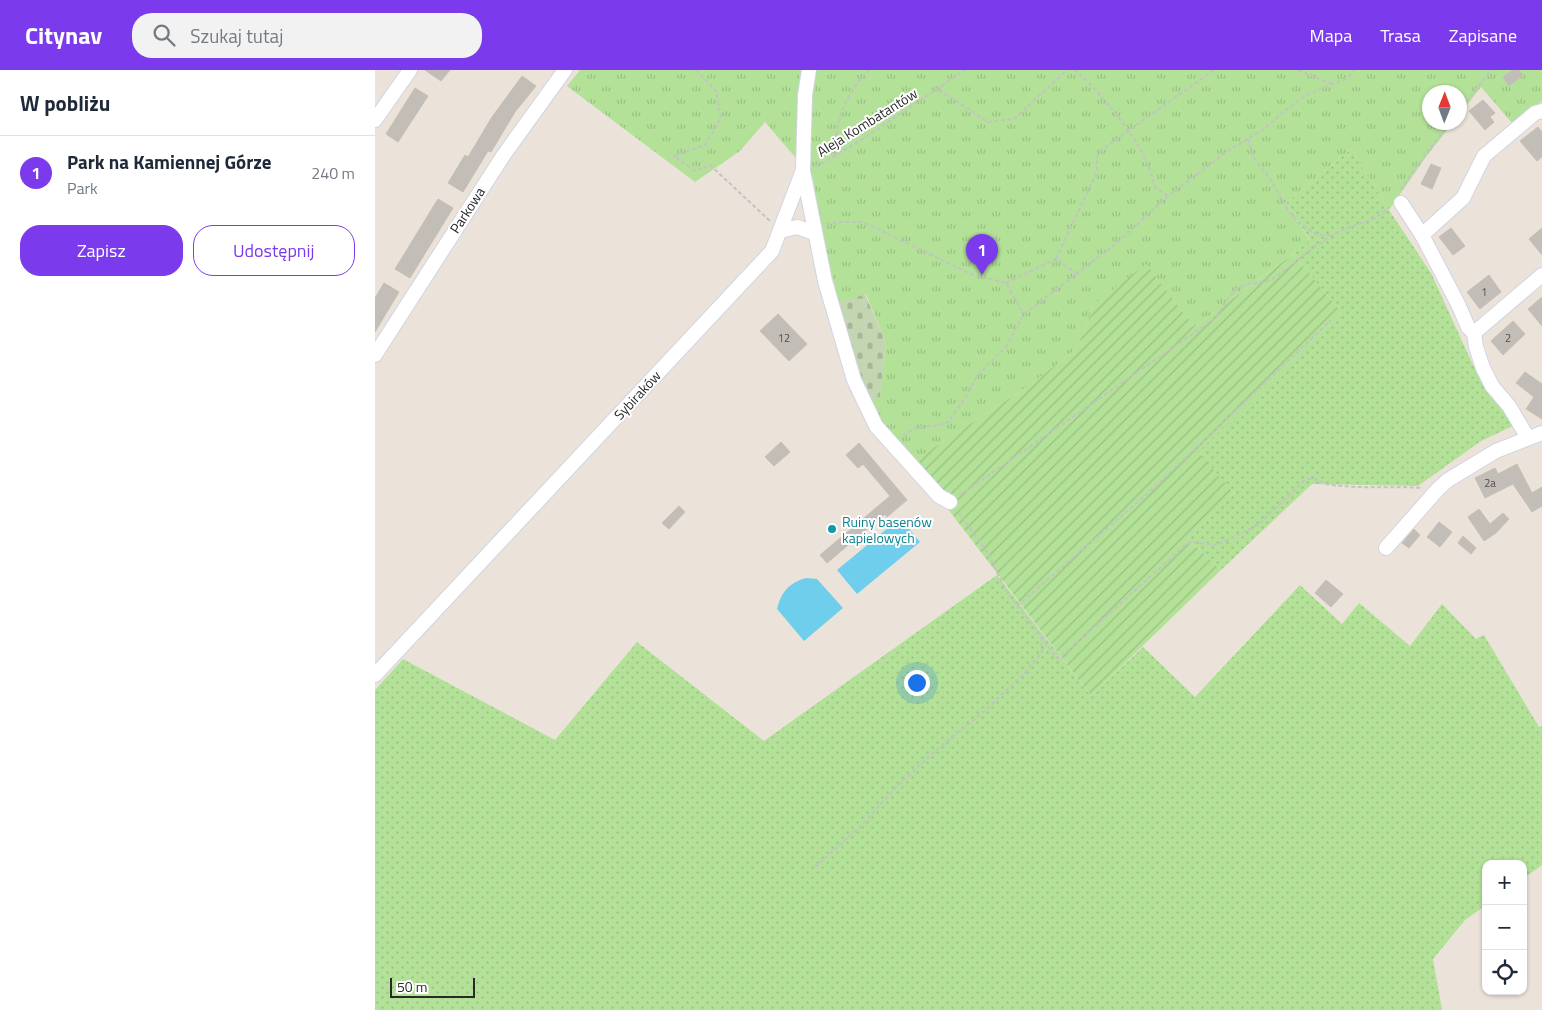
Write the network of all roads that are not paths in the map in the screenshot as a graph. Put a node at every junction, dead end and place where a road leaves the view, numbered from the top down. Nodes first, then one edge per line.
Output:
1 (410, 70) edge
2 (565, 70) edge
3 (809, 70) edge
4 (1542, 111) edge
5 (375, 120) edge
6 (803, 170) junction
7 (1399, 199) road end
8 (814, 229) junction
9 (781, 231) junction
10 (1422, 235) junction
11 (1542, 275) edge
12 (1474, 334) junction
13 (375, 355) edge
14 (1542, 432) edge
15 (1528, 438) junction
16 (950, 502) road end
17 (1386, 548) dead end
18 (375, 675) edge

1 - 5 street
2 - 13 street, Parkowa
3 - 6 street, Sybiraków
4 - 10 street
6 - 8 street
6 - 9 street, Sybiraków
7 - 10 street
8 - 9 street
8 - 16 street
9 - 18 street, Sybiraków
10 - 12 street
11 - 12 street
12 - 15 street
14 - 15 street
15 - 17 street

